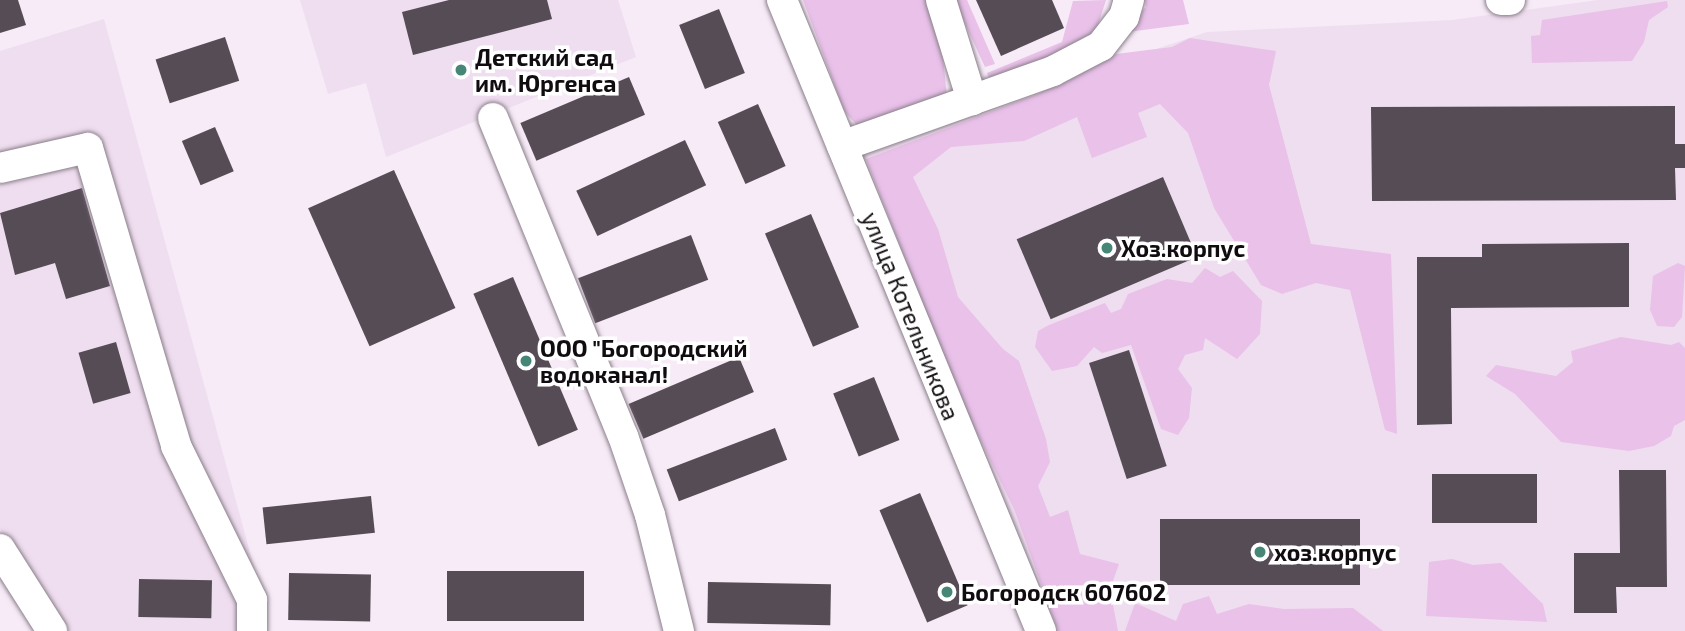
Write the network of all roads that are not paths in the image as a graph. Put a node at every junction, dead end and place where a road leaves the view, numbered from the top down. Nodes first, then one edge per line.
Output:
1 (782, 0) edge
2 (941, 0) edge
3 (1129, 0) edge
4 (972, 100) junction
5 (493, 118) dead end
6 (842, 146) junction
7 (0, 168) edge
8 (0, 549) edge
9 (52, 631) edge
10 (252, 631) edge
11 (679, 631) edge
12 (1041, 631) edge

1 - 6 street, улица Котельникова
2 - 4 street
3 - 4 street
4 - 6 street
5 - 11 street
6 - 12 street, улица Котельникова
7 - 10 street
8 - 9 street

